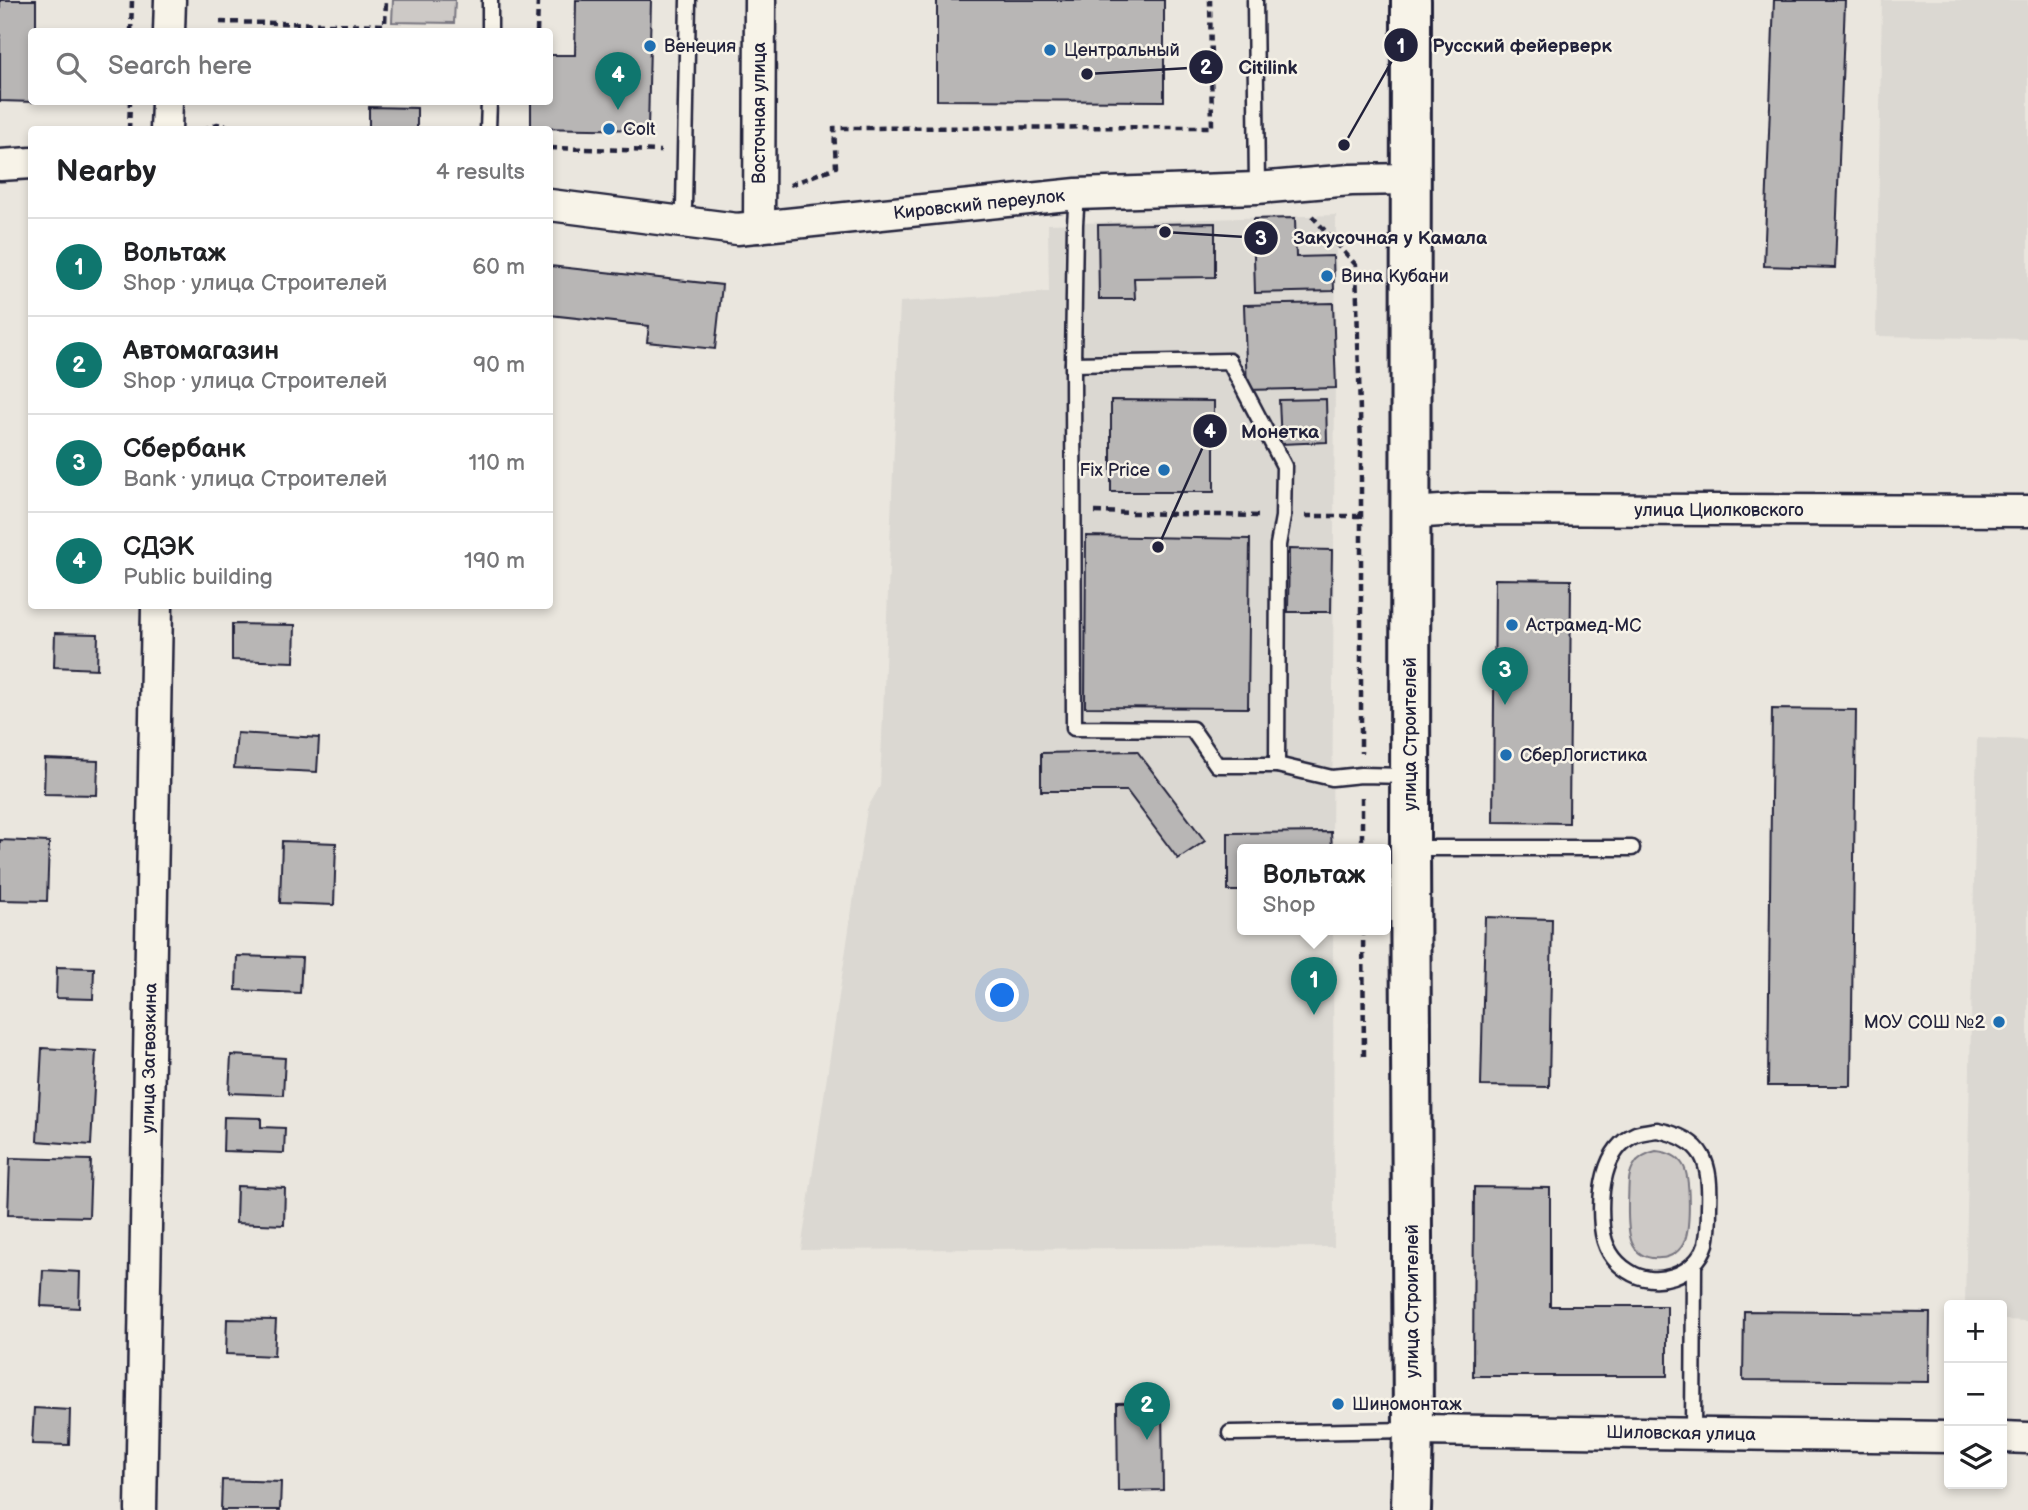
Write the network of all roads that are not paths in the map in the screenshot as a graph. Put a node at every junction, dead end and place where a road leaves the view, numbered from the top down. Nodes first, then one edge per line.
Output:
1 (170, 0) edge
2 (491, 0) edge
3 (688, 0) edge
4 (760, 0) edge
5 (1255, 0) edge
6 (1411, 0) edge
7 (169, 28) edge
8 (490, 28) edge
9 (167, 105) edge
10 (489, 105) edge
11 (166, 126) edge
12 (488, 126) edge
13 (28, 163) edge
14 (0, 165) edge
15 (1410, 179) junction
16 (1257, 188) junction
17 (1077, 194) junction
18 (553, 205) edge
19 (684, 206) dead end
20 (759, 227) junction
21 (1073, 364) junction
22 (2028, 511) edge
23 (1410, 513) junction
24 (157, 609) edge
25 (1277, 765) junction
26 (1410, 776) junction
27 (1410, 848) junction
28 (1632, 848) dead end
29 (1694, 1264) junction
30 (1413, 1430) junction
31 (1230, 1433) dead end
32 (1693, 1433) junction
33 (1944, 1437) edge
34 (2007, 1437) edge
35 (2028, 1438) edge
36 (141, 1510) edge
37 (1410, 1510) edge

1 - 7 street
2 - 8 lane
3 - 19 lane
4 - 20 street, Восточная улица
5 - 16 lane
6 - 15 main road, улица Строителей
9 - 11 street
10 - 12 lane
13 - 14 street
15 - 16 street, Кировский переулок
15 - 23 main road, улица Строителей
16 - 17 street, Кировский переулок
17 - 20 street, Кировский переулок
17 - 21 lane
18 - 20 street, Кировский переулок
21 - 25 lane
21 - 25 lane
22 - 23 street, улица Циолковского
23 - 26 main road, улица Строителей
24 - 36 street, улица Загвозкина
25 - 26 lane
26 - 27 main road, улица Строителей
27 - 28 lane
27 - 30 main road, улица Строителей
29 - 29 lane
29 - 32 lane
30 - 31 lane
30 - 32 street, Шиловская улица
30 - 37 main road, улица Строителей
32 - 33 street, Шиловская улица
34 - 35 street

